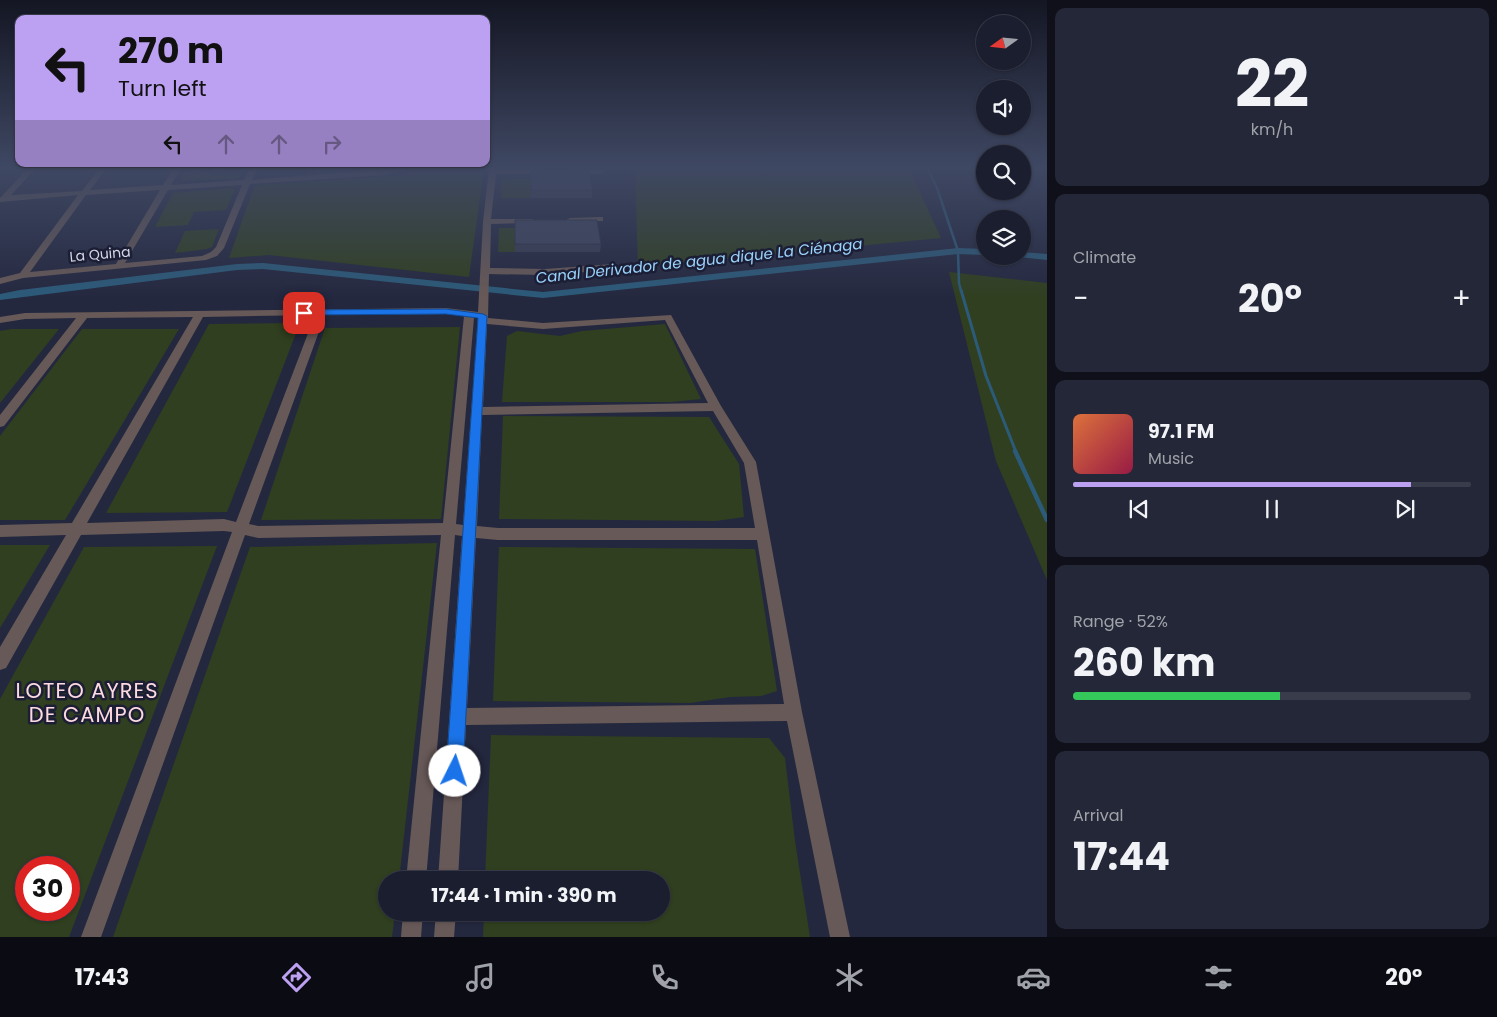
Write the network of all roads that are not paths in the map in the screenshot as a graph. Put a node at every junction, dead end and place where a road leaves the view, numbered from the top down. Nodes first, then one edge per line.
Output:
1 (70, 212) edge
2 (152, 212) edge
3 (235, 212) edge
4 (488, 212) edge
5 (600, 219) dead end
6 (562, 220) edge
7 (544, 221) edge
8 (487, 222) junction
9 (119, 266) junction
10 (613, 267) dead end
11 (484, 271) junction
12 (23, 275) junction
13 (0, 281) edge
14 (322, 313) junction
15 (200, 314) junction
16 (84, 315) junction
17 (478, 317) junction
18 (0, 320) edge
19 (716, 407) junction
20 (477, 411) junction
21 (0, 423) edge
22 (450, 528) junction
23 (240, 529) junction
24 (76, 530) junction
25 (0, 531) edge
26 (470, 531) junction
27 (762, 534) junction
28 (0, 662) edge
29 (794, 712) junction
30 (458, 717) junction
31 (417, 871) edge
32 (449, 871) edge
33 (412, 921) edge
34 (445, 921) edge
35 (91, 937) edge
36 (411, 937) edge
37 (444, 937) edge
38 (840, 937) edge

1 - 12 street
2 - 9 street
3 - 9 street, La Quina
4 - 8 street
5 - 6 street
7 - 8 street
8 - 11 street
9 - 12 street, La Quina
10 - 11 street
11 - 17 street
12 - 13 street, La Quina
14 - 15 street
14 - 17 street
14 - 23 street
15 - 16 street
15 - 24 street
16 - 18 street
16 - 21 street
17 - 19 street
17 - 20 street
17 - 22 street
19 - 20 street
19 - 27 street
20 - 26 street
22 - 23 street
22 - 26 street
22 - 31 street
23 - 24 street
23 - 35 street
24 - 25 street
24 - 28 street
26 - 27 street
26 - 30 street
27 - 29 street
29 - 30 street
29 - 38 street
30 - 32 street
33 - 36 street
34 - 37 street

